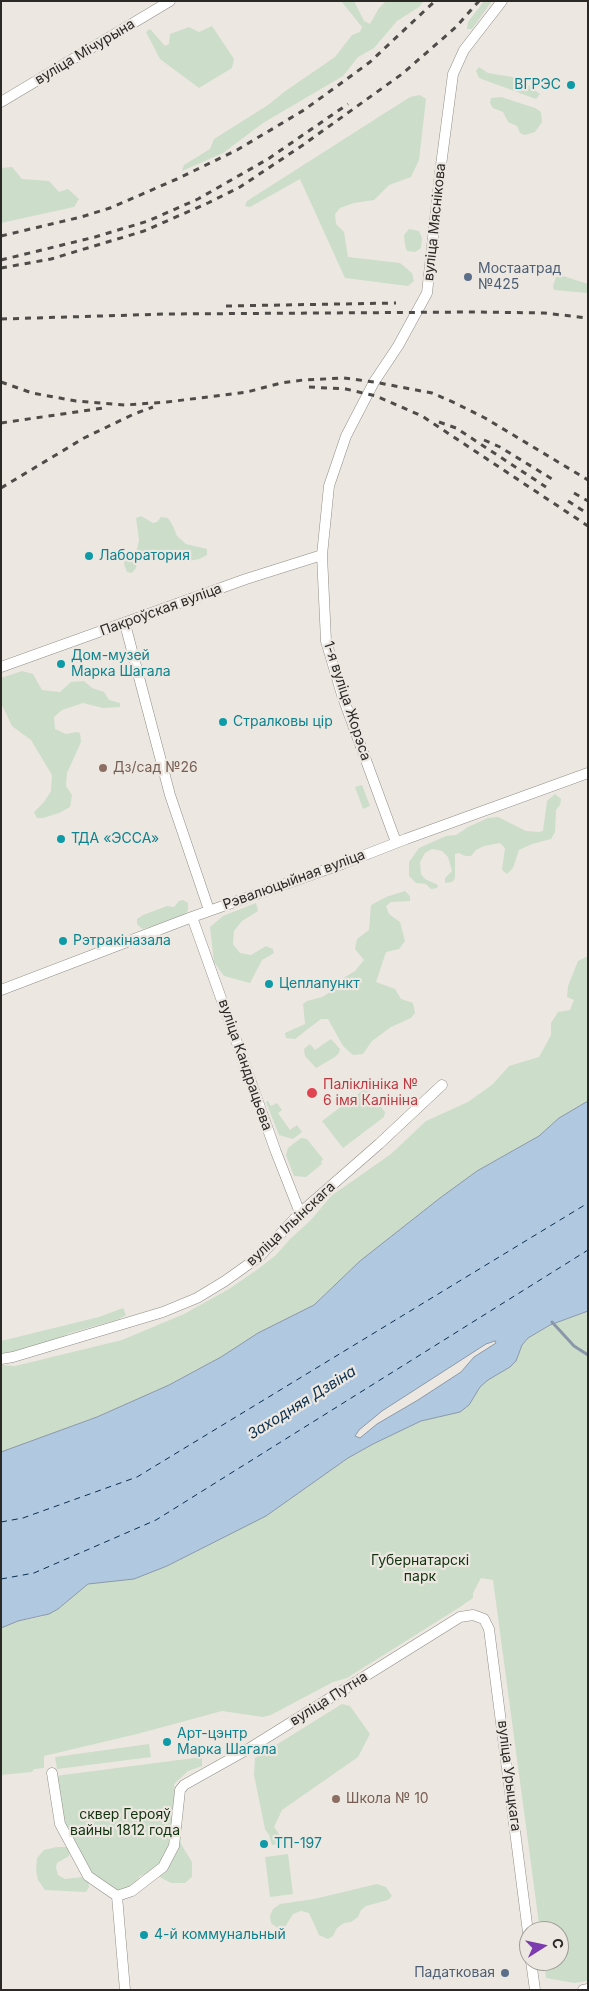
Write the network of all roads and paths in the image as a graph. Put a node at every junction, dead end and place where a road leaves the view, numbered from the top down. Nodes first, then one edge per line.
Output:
1 (170, 1) edge
2 (502, 1) edge
3 (1, 102) edge
4 (322, 555) junction
5 (125, 624) junction
6 (1, 667) edge
7 (588, 773) edge
8 (396, 842) junction
9 (210, 910) junction
10 (192, 916) junction
11 (1, 990) edge
12 (442, 1086) dead end
13 (300, 1212) junction
14 (1, 1359) edge
15 (480, 1617) joint
16 (52, 1773) dead end
17 (117, 1896) junction
18 (527, 1921) edge
19 (533, 1971) edge
20 (588, 1989) edge
21 (125, 1990) edge
22 (535, 1990) edge
23 (583, 1990) edge

1 - 3 street, вуліца Мічурына
2 - 4 street, вуліца Мяснікова
4 - 5 street, Пакроўская вуліца
4 - 8 street, 1-я вуліца Жорэса
5 - 6 street, Пакроўская вуліца
5 - 9 street
7 - 8 street, Рэвалюцыйная вуліца
8 - 9 street, Рэвалюцыйная вуліца
9 - 10 street, Рэвалюцыйная вуліца
10 - 11 street, Рэвалюцыйная вуліца
10 - 13 street, вуліца Кандрацьева
12 - 13 street, вуліца Ільінскага
13 - 14 street, вуліца Ільінскага
15 - 17 street, вуліца Путна
15 - 18 street, вуліца Урыцкага
16 - 17 street
17 - 21 street
19 - 22 street
20 - 23 street

